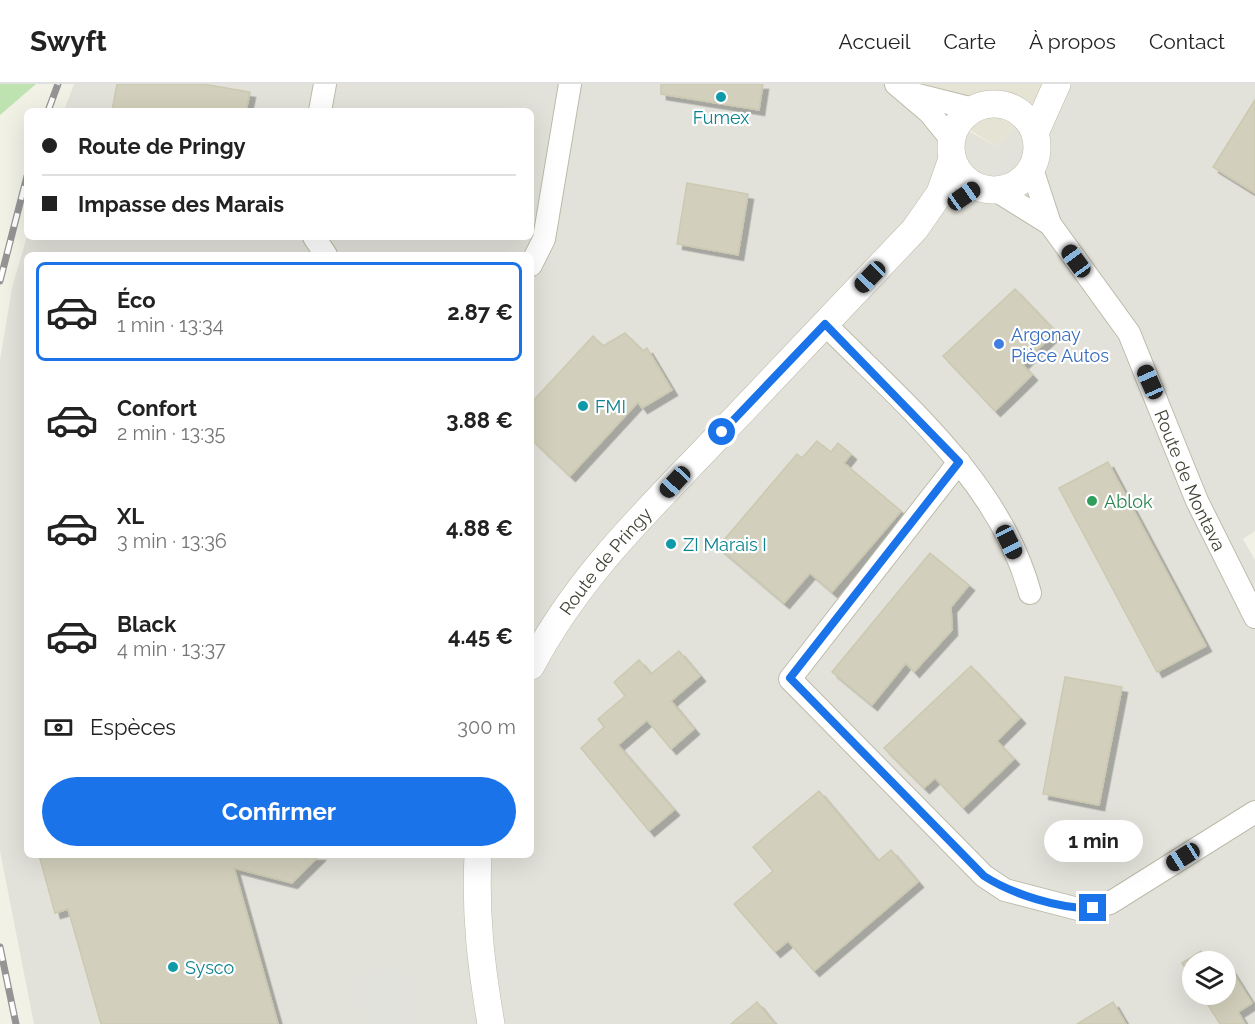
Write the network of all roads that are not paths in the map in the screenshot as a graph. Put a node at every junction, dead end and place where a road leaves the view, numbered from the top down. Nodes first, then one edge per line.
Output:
1 (325, 84) edge
2 (570, 84) edge
3 (1049, 84) edge
4 (1057, 84) edge
5 (902, 88) edge
6 (1011, 107) junction
7 (321, 108) edge
8 (973, 109) junction
9 (1035, 133) junction
10 (952, 149) junction
11 (1032, 169) junction
12 (987, 189) junction
13 (1050, 224) junction
14 (915, 230) junction
15 (534, 259) edge
16 (825, 324) junction
17 (959, 462) junction
18 (1030, 593) dead end
19 (1255, 617) edge
20 (534, 660) edge
21 (1255, 812) edge
22 (478, 858) edge
23 (491, 1024) edge

1 - 7 street
2 - 15 street
3 - 6 street
4 - 9 street
5 - 8 street
5 - 10 street
6 - 8 street
6 - 9 street
8 - 10 street
9 - 11 street
10 - 12 street
10 - 14 street, Route de Pringy
11 - 12 street
11 - 13 street, Route de Montava
12 - 13 street, Route de Montava
12 - 14 street, Route de Pringy
13 - 19 street, Route de Montava
14 - 16 street, Route de Pringy
16 - 17 street
16 - 20 street, Route de Pringy
17 - 18 street
17 - 21 street
22 - 23 street

